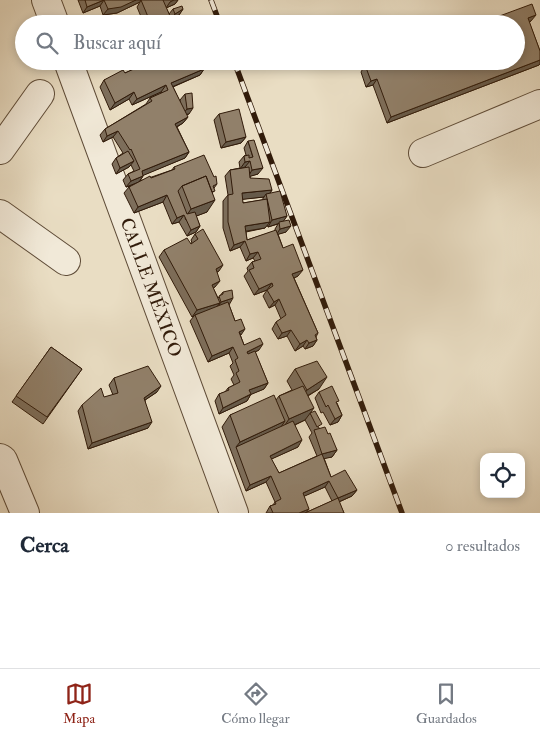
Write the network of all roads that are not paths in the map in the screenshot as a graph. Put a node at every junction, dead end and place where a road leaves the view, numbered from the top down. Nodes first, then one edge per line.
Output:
1 (46, 0) edge
2 (52, 15) edge
3 (71, 70) edge
4 (40, 94) dead end
5 (540, 104) edge
6 (0, 150) edge
7 (423, 153) dead end
8 (0, 214) edge
9 (66, 261) dead end
10 (0, 458) edge
11 (25, 513) edge
12 (234, 513) edge

1 - 2 street
3 - 12 street, CALLE MÉXICO
4 - 6 street
5 - 7 street
8 - 9 street
10 - 11 street

